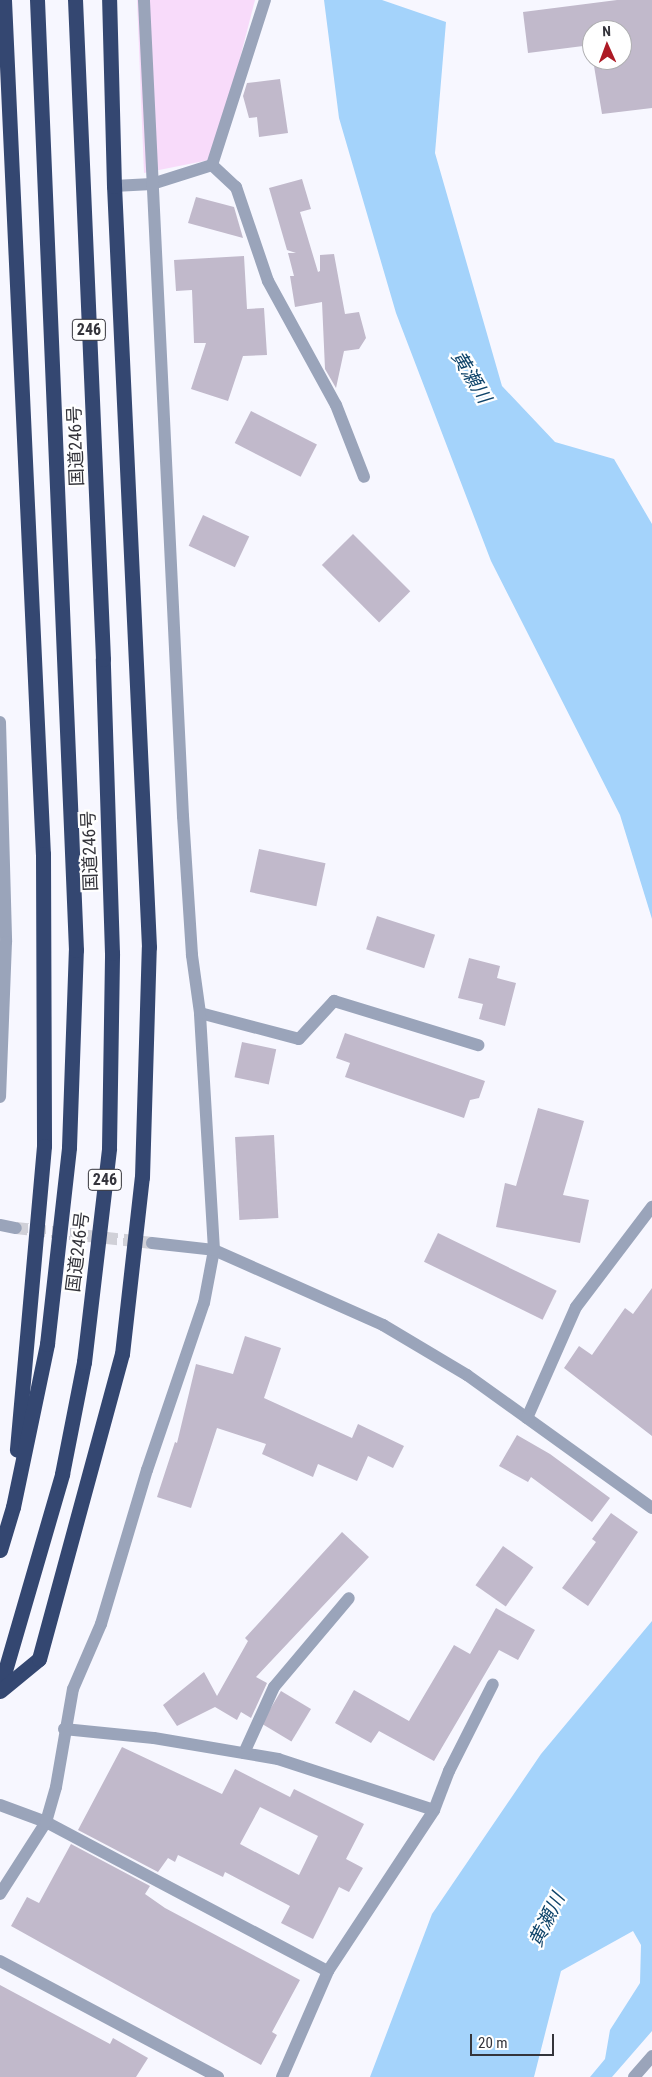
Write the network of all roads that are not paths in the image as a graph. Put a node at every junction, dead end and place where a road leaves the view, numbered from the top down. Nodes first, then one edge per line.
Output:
1 (4, 0) edge
2 (37, 0) edge
3 (75, 0) edge
4 (109, 0) edge
5 (144, 0) edge
6 (265, 0) edge
7 (212, 165) junction
8 (152, 184) junction
9 (114, 186) junction
10 (364, 478) dead end
11 (0, 722) edge
12 (1, 760) edge
13 (200, 1013) junction
14 (478, 1045) dead end
15 (0, 1097) edge
16 (652, 1207) edge
17 (0, 1225) edge
18 (16, 1228) tunnel mouth
19 (152, 1243) tunnel mouth
20 (214, 1250) junction
21 (526, 1418) junction
22 (13, 1507) junction
23 (652, 1508) edge
24 (0, 1550) edge
25 (349, 1598) dead end
26 (493, 1684) dead end
27 (0, 1690) edge
28 (64, 1729) junction
29 (244, 1753) junction
30 (0, 1805) edge
31 (434, 1810) junction
32 (46, 1822) junction
33 (0, 1894) edge
34 (0, 1961) edge
35 (328, 1971) junction
36 (650, 2061) edge
37 (218, 2077) edge
38 (282, 2077) edge
39 (634, 2077) edge

1 - 22 highway
2 - 22 highway, 国道246号 / 246
3 - 27 highway, 国道246号 / 246
4 - 9 highway
5 - 8 street
6 - 7 street
7 - 8 street
7 - 10 street
8 - 9 street
8 - 13 street
9 - 27 highway
11 - 12 street
12 - 15 street
13 - 14 street
13 - 20 street
16 - 21 street
17 - 18 street
19 - 20 street
20 - 21 street
20 - 28 street
21 - 23 street
22 - 24 highway, 国道246号 / 246
25 - 29 street
26 - 31 street
28 - 29 street
28 - 32 street
29 - 31 street
30 - 32 street
31 - 35 street
32 - 33 street
32 - 35 street
34 - 37 street
35 - 38 street
36 - 39 street

